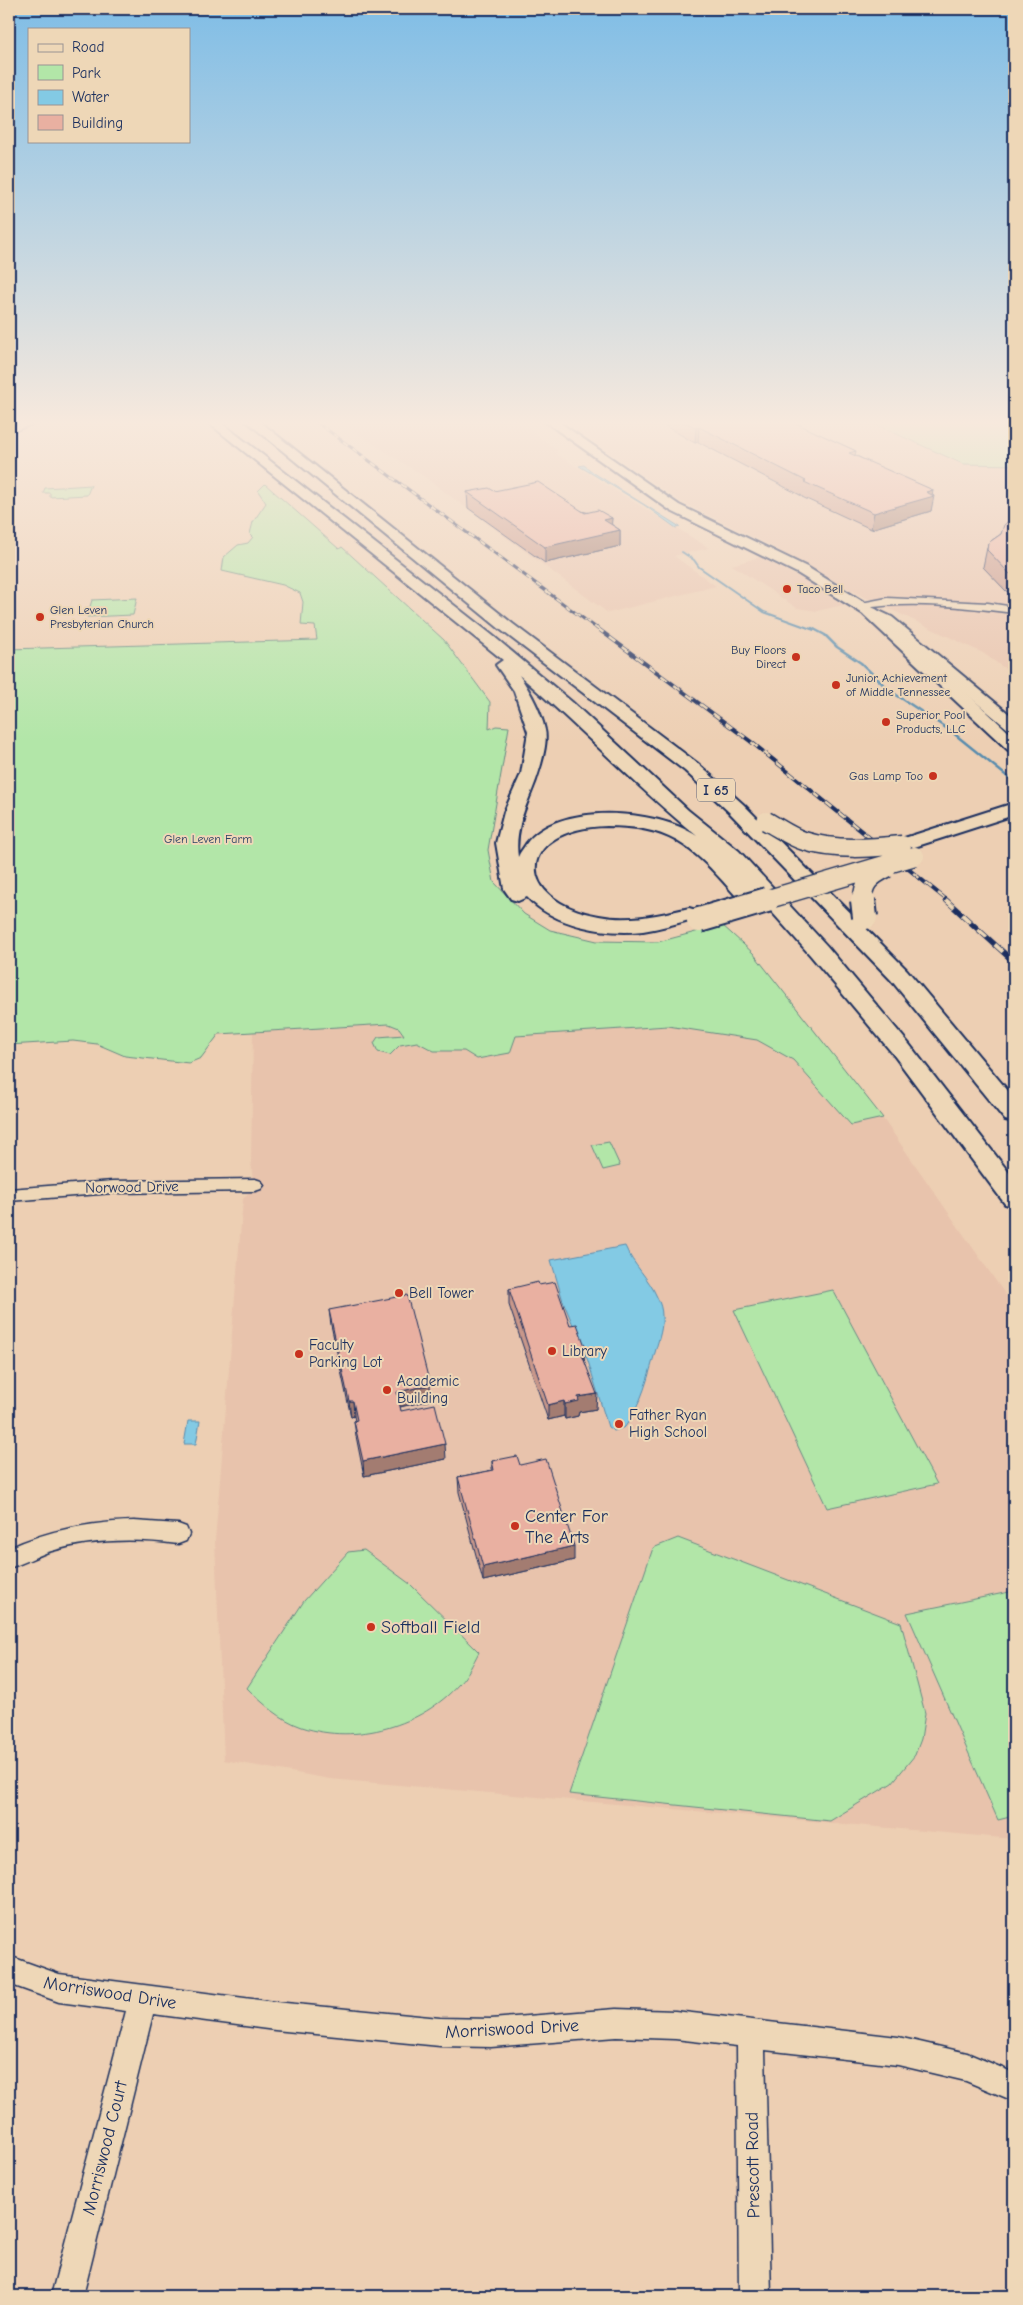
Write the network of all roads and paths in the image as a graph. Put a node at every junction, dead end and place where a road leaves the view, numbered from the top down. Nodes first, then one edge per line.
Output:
1 (347, 528) edge
2 (385, 528) edge
3 (387, 528) edge
4 (715, 528) edge
5 (865, 609) junction
6 (1014, 610) edge
7 (486, 638) junction
8 (1014, 726) edge
9 (1014, 746) edge
10 (1014, 799) edge
11 (1014, 809) edge
12 (1014, 825) edge
13 (954, 827) junction
14 (908, 850) junction
15 (694, 917) junction
16 (849, 986) junction
17 (1014, 1094) edge
18 (1014, 1114) edge
19 (255, 1185) dead end
20 (9, 1195) edge
21 (1014, 1197) edge
22 (178, 1534) dead end
23 (9, 1558) edge
24 (9, 1970) edge
25 (143, 2000) junction
26 (751, 2034) junction
27 (1014, 2086) edge
28 (67, 2296) edge
29 (755, 2296) edge

1 - 7 highway, I 65
2 - 18 highway, I 65
3 - 14 highway, bridge
4 - 5 main road
5 - 6 street
5 - 8 main road
5 - 9 highway
7 - 15 highway
7 - 16 highway, I 65
10 - 13 highway
11 - 13 highway
12 - 14 highway
13 - 14 highway
14 - 15 highway, bridge
14 - 17 highway, bridge
15 - 16 highway
16 - 21 highway, I 65
19 - 20 street, Norwood Drive
22 - 23 street
24 - 25 street, Morriswood Drive
25 - 26 street, Morriswood Drive
25 - 28 street, Morriswood Court
26 - 27 street, Morriswood Drive
26 - 29 street, Prescott Road

